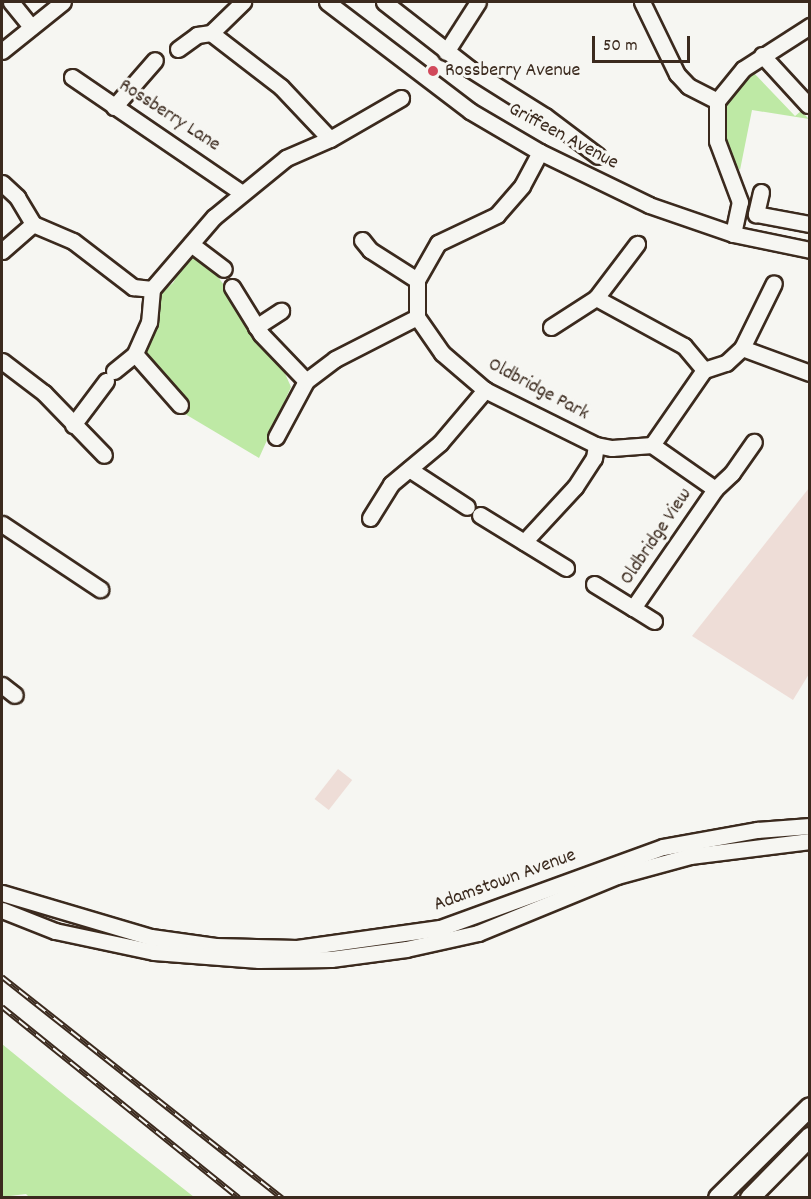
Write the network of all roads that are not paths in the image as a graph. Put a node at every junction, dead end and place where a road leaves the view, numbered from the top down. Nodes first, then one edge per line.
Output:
1 (11, 2) edge
2 (63, 2) edge
3 (243, 2) edge
4 (327, 2) edge
5 (384, 2) edge
6 (478, 2) edge
7 (642, 2) edge
8 (810, 26) edge
9 (31, 27) junction
10 (211, 33) junction
11 (178, 48) dead end
12 (2, 51) edge
13 (446, 52) junction
14 (762, 55) junction
15 (155, 60) dead end
16 (72, 76) dead end
17 (400, 98) dead end
18 (717, 101) junction
19 (808, 105) edge
20 (114, 107) junction
21 (330, 139) junction
22 (540, 152) junction
23 (598, 156) dead end
24 (2, 183) edge
25 (761, 192) dead end
26 (242, 193) junction
27 (33, 224) junction
28 (810, 224) edge
29 (733, 234) junction
30 (362, 240) dead end
31 (191, 244) junction
32 (638, 244) dead end
33 (810, 250) edge
34 (2, 251) edge
35 (224, 269) dead end
36 (417, 280) junction
37 (774, 283) dead end
38 (232, 287) dead end
39 (152, 289) junction
40 (596, 298) junction
41 (281, 311) dead end
42 (417, 317) junction
43 (256, 327) junction
44 (551, 327) dead end
45 (742, 348) junction
46 (135, 354) junction
47 (2, 361) edge
48 (704, 370) junction
49 (810, 373) edge
50 (306, 381) junction
51 (485, 390) junction
52 (180, 405) dead end
53 (73, 425) junction
54 (276, 437) dead end
55 (754, 442) dead end
56 (596, 444) junction
57 (652, 445) junction
58 (104, 455) dead end
59 (409, 469) junction
60 (715, 489) junction
61 (466, 507) dead end
62 (480, 515) dead end
63 (370, 518) dead end
64 (4, 531) edge
65 (524, 542) junction
66 (566, 568) dead end
67 (594, 584) dead end
68 (100, 589) dead end
69 (633, 608) junction
70 (654, 621) dead end
71 (2, 685) edge
72 (15, 695) dead end
73 (810, 826) edge
74 (810, 841) edge
75 (2, 893) edge
76 (2, 910) edge
77 (810, 1107) edge
78 (810, 1137) edge
79 (718, 1197) edge
80 (750, 1197) edge

1 - 9 street
2 - 9 street
3 - 10 street
4 - 22 street, Griffeen Avenue
5 - 13 street
6 - 13 street
7 - 18 street
8 - 14 street
9 - 12 street
10 - 11 street
10 - 21 street
13 - 23 street
14 - 18 street
14 - 19 street
15 - 20 street
16 - 20 street, Rossberry Lane
17 - 21 street
18 - 29 street
20 - 26 street, Rossberry Lane
21 - 26 street
22 - 29 street, Griffeen Avenue
22 - 36 street
24 - 27 street
25 - 28 street
26 - 31 street
27 - 34 street
27 - 39 street
29 - 33 street, Griffeen Avenue
30 - 36 street
31 - 35 street
31 - 39 street
32 - 40 street
36 - 42 street
37 - 45 street
38 - 43 street
39 - 46 street
40 - 44 street
40 - 48 street
41 - 43 street
42 - 50 street
42 - 51 street, Oldbridge Park
43 - 50 street
45 - 48 street
45 - 49 street
46 - 52 street
46 - 53 street
47 - 53 street
48 - 57 street
50 - 54 street
51 - 56 street, Oldbridge Park
51 - 59 street
53 - 58 street
55 - 60 street, Oldbridge View
56 - 57 street, Oldbridge Park
56 - 65 street
57 - 60 street, Oldbridge View
59 - 61 street
59 - 63 street
60 - 69 street, Oldbridge View
62 - 65 street
64 - 68 street
65 - 66 street
67 - 69 street, Oldbridge View
69 - 70 street, Oldbridge View
71 - 72 street
73 - 75 street, Adamstown Avenue
74 - 76 street, Adamstown Avenue
77 - 79 main road
78 - 80 main road

